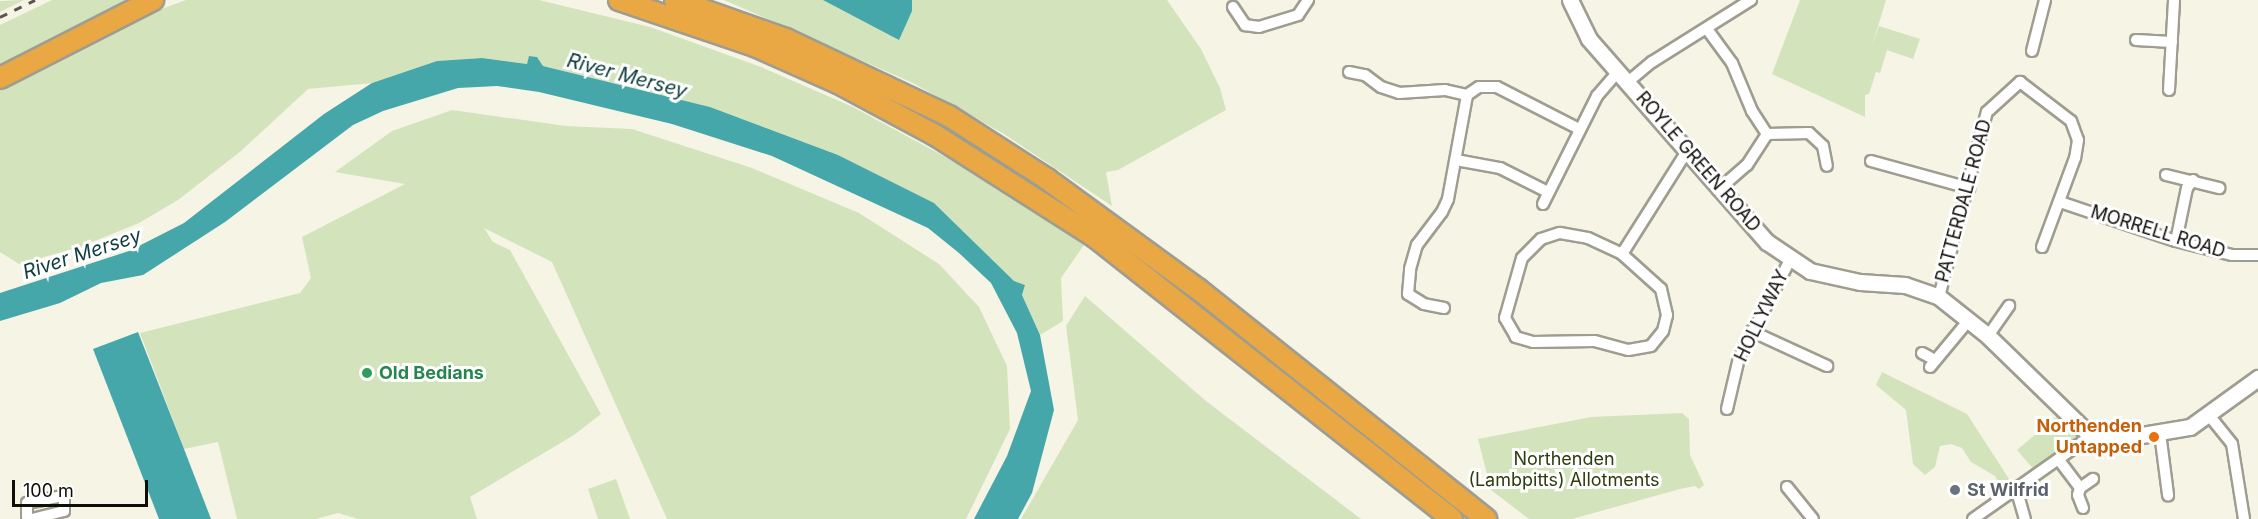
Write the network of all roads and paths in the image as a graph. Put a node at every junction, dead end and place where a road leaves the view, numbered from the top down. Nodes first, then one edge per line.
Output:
1 (153, 0) edge
2 (619, 0) edge
3 (675, 0) edge
4 (1308, 0) edge
5 (1570, 0) edge
6 (1751, 0) edge
7 (2045, 0) edge
8 (2174, 0) edge
9 (1233, 6) dead end
10 (1707, 29) junction
11 (2136, 40) dead end
12 (2172, 42) junction
13 (2032, 51) dead end
14 (1349, 72) dead end
15 (1624, 76) junction
16 (0, 78) edge
17 (2169, 90) dead end
18 (1467, 95) junction
19 (1579, 129) junction
20 (1767, 134) junction
21 (1687, 151) junction
22 (1455, 160) junction
23 (1871, 161) dead end
24 (1827, 166) dead end
25 (2166, 175) dead end
26 (2193, 180) junction
27 (2219, 188) dead end
28 (1969, 189) junction
29 (1718, 190) junction
30 (1548, 192) junction
31 (2060, 202) junction
32 (1543, 204) dead end
33 (2176, 241) junction
34 (2042, 247) dead end
35 (1622, 254) junction
36 (2258, 255) edge
37 (1790, 260) junction
38 (1939, 297) junction
39 (2009, 306) dead end
40 (1444, 308) dead end
41 (1969, 320) junction
42 (1751, 330) junction
43 (1988, 336) junction
44 (1922, 353) dead end
45 (1827, 366) dead end
46 (2258, 378) edge
47 (1727, 409) dead end
48 (2208, 414) junction
49 (2160, 433) junction
50 (2091, 436) junction
51 (2059, 460) junction
52 (2093, 479) dead end
53 (1787, 487) dead end
54 (2016, 488) junction
55 (2080, 488) junction
56 (2168, 495) dead end
57 (2083, 508) dead end
58 (48, 517) edge
59 (32, 519) edge
60 (1452, 519) edge
61 (1486, 519) edge
62 (1813, 519) edge
63 (1973, 519) edge
64 (2025, 519) edge
65 (2244, 519) edge

1 - 16 highway
2 - 60 highway
3 - 61 highway
4 - 9 street
5 - 15 main road, ROYLE GREEN ROAD
6 - 10 street
7 - 13 street
8 - 12 street
10 - 15 street
10 - 20 street
11 - 12 street
12 - 17 street
14 - 18 street
15 - 19 street
15 - 21 main road, ROYLE GREEN ROAD
18 - 19 street
18 - 22 street
19 - 30 street
20 - 24 street
20 - 29 street
21 - 29 main road, ROYLE GREEN ROAD
21 - 35 street
22 - 30 street
22 - 40 street
23 - 28 street
25 - 26 street
26 - 27 street
26 - 33 street
28 - 31 street, PATTERDALE ROAD
28 - 38 street, PATTERDALE ROAD
29 - 37 main road, ROYLE GREEN ROAD
30 - 32 street
31 - 33 street, MORRELL ROAD
31 - 34 street
33 - 36 street, MORRELL ROAD
35 - 35 street
37 - 38 main road, ROYLE GREEN ROAD
37 - 42 street, HOLLYWAY
38 - 41 main road, ROYLE GREEN ROAD
39 - 43 street
41 - 43 main road, ROYLE GREEN ROAD
41 - 44 street
42 - 45 street
42 - 47 street, HOLLYWAY
43 - 50 main road, ROYLE GREEN ROAD
46 - 48 main road
48 - 49 main road
48 - 65 street
49 - 50 main road
49 - 56 street
50 - 51 street
51 - 54 street
51 - 55 street
52 - 55 street
53 - 62 street
54 - 63 street
54 - 64 street
55 - 57 street
58 - 59 street
58 - 59 street

